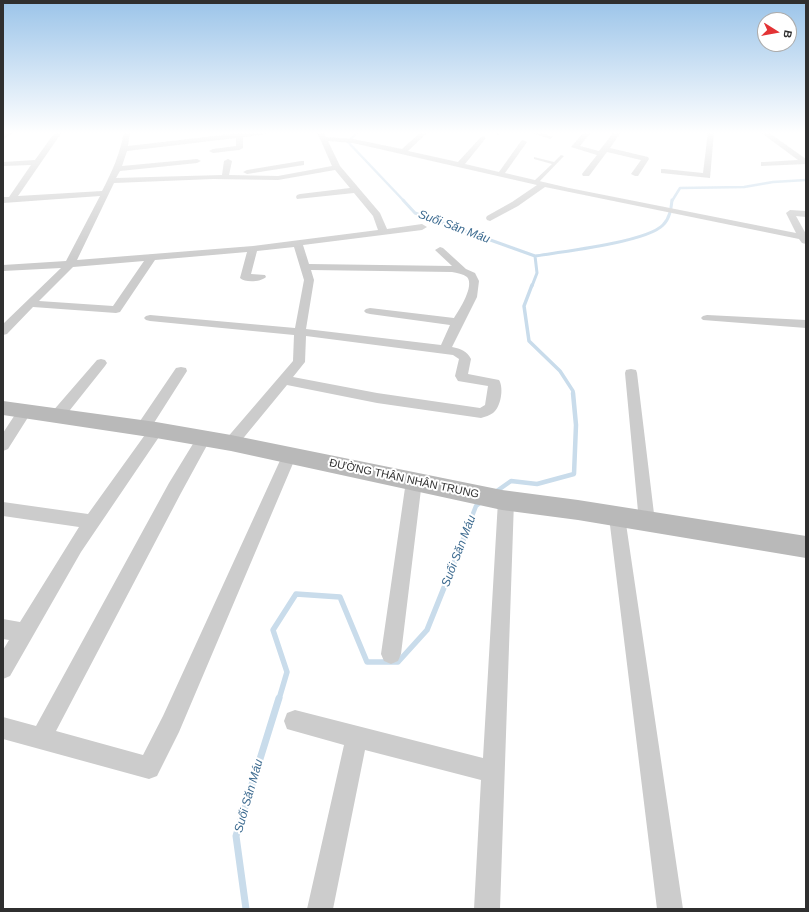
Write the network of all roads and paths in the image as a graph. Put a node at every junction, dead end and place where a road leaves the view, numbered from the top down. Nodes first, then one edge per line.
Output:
1 (30, 175) edge
2 (114, 175) edge
3 (233, 175) edge
4 (296, 175) edge
5 (343, 175) edge
6 (500, 175) edge
7 (546, 175) edge
8 (695, 175) edge
9 (707, 175) edge
10 (225, 176) junction
11 (110, 181) junction
12 (539, 184) junction
13 (105, 193) junction
14 (360, 194) junction
15 (300, 197) dead end
16 (16, 199) junction
17 (3, 200) edge
18 (333, 200) dead end
19 (15, 208) dead end
20 (806, 214) edge
21 (490, 218) dead end
22 (422, 227) dead end
23 (384, 231) junction
24 (805, 239) edge
25 (298, 244) junction
26 (252, 249) junction
27 (440, 250) dead end
28 (151, 258) junction
29 (70, 264) junction
30 (306, 267) junction
31 (5, 269) edge
32 (462, 270) junction
33 (261, 277) dead end
34 (32, 304) junction
35 (370, 311) dead end
36 (150, 318) dead end
37 (707, 318) dead end
38 (458, 322) junction
39 (806, 324) edge
40 (3, 331) edge
41 (300, 332) junction
42 (445, 349) junction
43 (101, 363) dead end
44 (180, 371) dead end
45 (631, 373) dead end
46 (285, 380) junction
47 (3, 408) edge
48 (25, 411) junction
49 (57, 416) junction
50 (150, 429) junction
51 (204, 438) junction
52 (231, 443) junction
53 (3, 445) edge
54 (290, 454) junction
55 (414, 482) junction
56 (504, 500) junction
57 (3, 509) edge
58 (617, 517) junction
59 (92, 522) junction
60 (647, 522) junction
61 (804, 550) edge
62 (3, 629) edge
63 (24, 632) junction
64 (391, 654) dead end
65 (3, 669) edge
66 (295, 721) dead end
67 (3, 728) edge
68 (357, 737) junction
69 (41, 738) junction
70 (493, 772) junction
71 (320, 909) edge
72 (487, 909) edge
73 (670, 909) edge

1 - 16 street
2 - 11 street
3 - 10 street
4 - 10 street
5 - 14 street
6 - 12 street
7 - 12 lane
8 - 9 street
10 - 11 street
11 - 13 street
12 - 21 street
12 - 24 street
13 - 16 street
13 - 29 street
14 - 15 street
14 - 18 street
14 - 23 street
16 - 17 street
16 - 19 street
20 - 24 street
22 - 23 street
23 - 25 street
25 - 26 street
25 - 30 street
26 - 28 street
26 - 33 street
27 - 32 street
28 - 29 street
28 - 34 street
29 - 31 street
29 - 34 street
30 - 32 street
30 - 41 street
32 - 38 street
34 - 40 street
35 - 38 street
36 - 41 street
37 - 39 street
38 - 42 street
41 - 42 street
41 - 46 street
42 - 46 street
43 - 49 street
44 - 50 street
45 - 60 street
46 - 52 street
47 - 48 street, ĐƯỜNG THÂN NHÂN TRUNG
48 - 49 street, ĐƯỜNG THÂN NHÂN TRUNG
48 - 53 street
49 - 50 street, ĐƯỜNG THÂN NHÂN TRUNG
50 - 51 street, ĐƯỜNG THÂN NHÂN TRUNG
50 - 59 street
51 - 52 street, ĐƯỜNG THÂN NHÂN TRUNG
51 - 69 street
52 - 54 street, ĐƯỜNG THÂN NHÂN TRUNG
54 - 55 street, ĐƯỜNG THÂN NHÂN TRUNG
54 - 69 street
55 - 56 street, ĐƯỜNG THÂN NHÂN TRUNG
55 - 64 street
56 - 58 street, ĐƯỜNG THÂN NHÂN TRUNG
56 - 70 street
57 - 59 street
58 - 60 street, ĐƯỜNG THÂN NHÂN TRUNG
58 - 73 street
59 - 63 street
60 - 61 street, ĐƯỜNG THÂN NHÂN TRUNG
62 - 63 street
63 - 65 street
66 - 68 street
67 - 69 street
68 - 70 street
68 - 71 street
70 - 72 street

